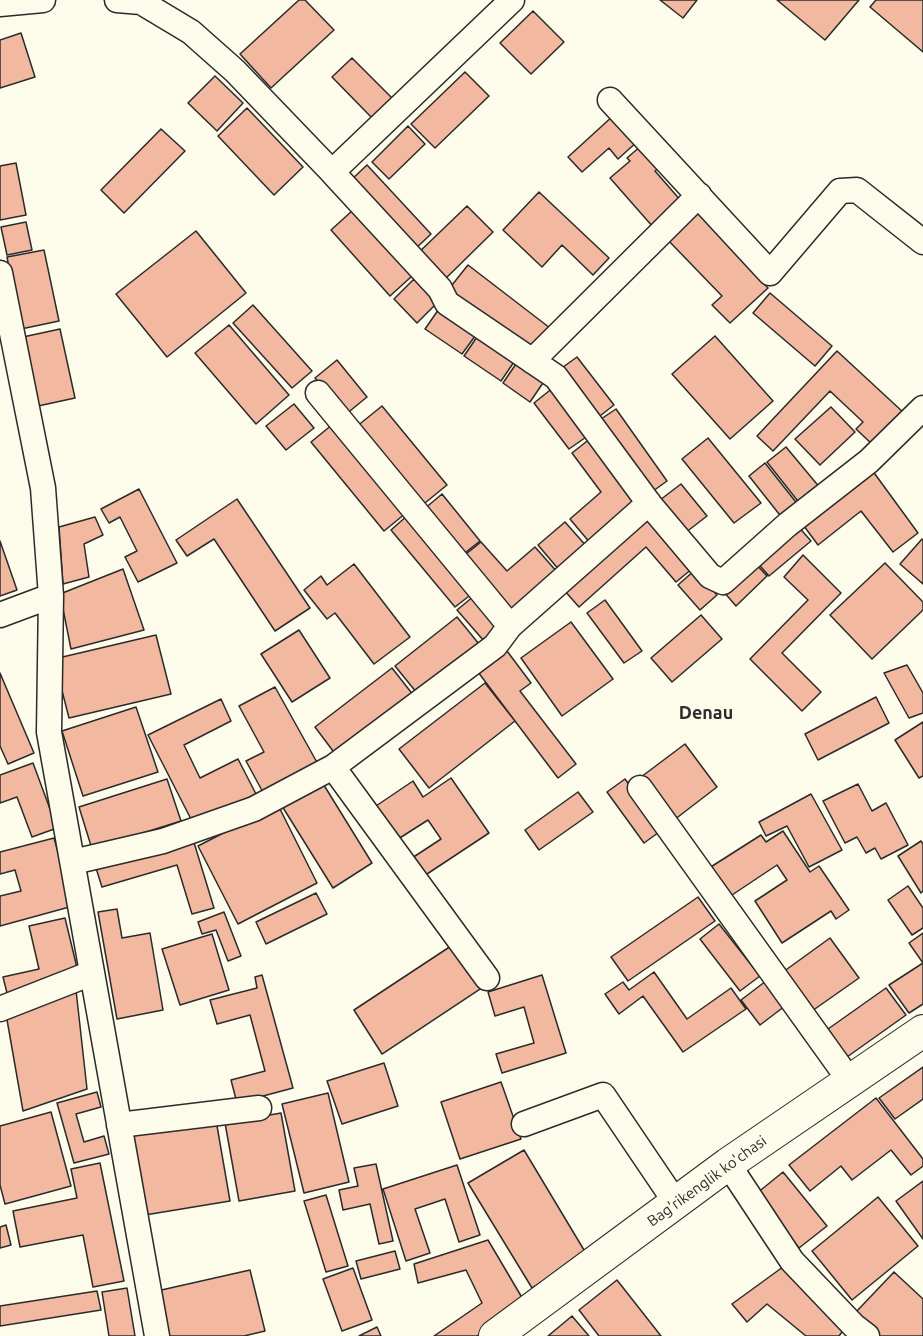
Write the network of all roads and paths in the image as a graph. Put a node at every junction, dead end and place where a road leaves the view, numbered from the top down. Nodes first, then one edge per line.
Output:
1 (43, 0) edge
2 (117, 0) edge
3 (512, 0) edge
4 (0, 4) edge
5 (610, 100) dead end
6 (332, 172) junction
7 (699, 195) junction
8 (923, 242) edge
9 (0, 273) edge
10 (532, 361) junction
11 (318, 393) dead end
12 (923, 408) edge
13 (649, 503) junction
14 (51, 596) junction
15 (0, 615) edge
16 (510, 626) junction
17 (333, 767) junction
18 (640, 788) dead end
19 (73, 862) junction
20 (92, 973) junction
21 (487, 978) dead end
22 (0, 1009) edge
23 (923, 1031) edge
24 (850, 1081) junction
25 (259, 1108) dead end
26 (524, 1124) dead end
27 (119, 1125) junction
28 (728, 1164) junction
29 (676, 1203) junction
30 (157, 1336) edge
31 (495, 1336) edge
32 (867, 1336) edge

1 - 4 street
2 - 6 street
3 - 6 street
5 - 7 street
6 - 10 street
7 - 8 street
7 - 10 street
9 - 14 street
10 - 13 street
11 - 16 street
12 - 13 street
13 - 16 street
14 - 15 street
14 - 19 street
16 - 17 street
17 - 19 street
17 - 21 street
18 - 24 street
19 - 20 street
20 - 22 street
20 - 27 street
23 - 24 main road, Bag'rikenglik ko'chasi
24 - 28 main road, Bag'rikenglik ko'chasi
25 - 27 street
26 - 29 street
27 - 30 street
28 - 29 main road, Bag'rikenglik ko'chasi
28 - 32 street
29 - 31 main road, Bag'rikenglik ko'chasi

